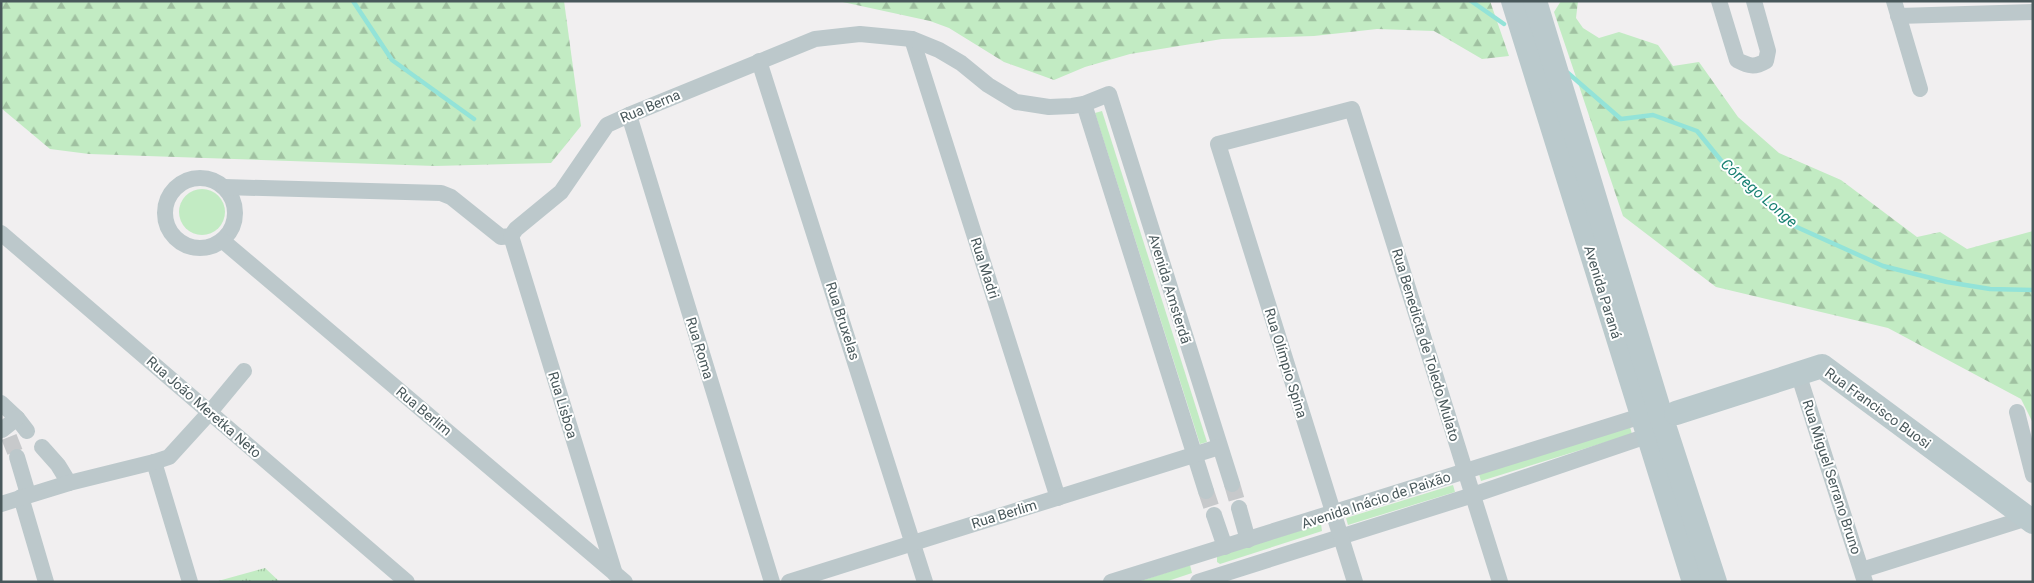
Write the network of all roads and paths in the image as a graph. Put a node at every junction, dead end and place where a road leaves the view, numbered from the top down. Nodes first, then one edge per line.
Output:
1 (1513, 1) edge
2 (1535, 1) edge
3 (1718, 1) edge
4 (1754, 1) edge
5 (1896, 9) edge
6 (2033, 12) edge
7 (912, 39) junction
8 (759, 61) junction
9 (1920, 89) dead end
10 (1109, 94) joint
11 (1084, 104) junction
12 (629, 115) junction
13 (1218, 144) joint
14 (224, 187) junction
15 (1, 233) edge
16 (511, 236) junction
17 (224, 240) junction
18 (244, 371) dead end
19 (1798, 373) junction
20 (1, 403) edge
21 (210, 412) junction
22 (2016, 412) dead end
23 (1658, 420) junction
24 (4, 433) edge
25 (42, 447) dead end
26 (1219, 447) junction
27 (1195, 456) junction
28 (17, 457) tunnel mouth
29 (154, 462) junction
30 (1466, 472) junction
31 (2033, 475) edge
32 (69, 483) junction
33 (1232, 484) tunnel mouth
34 (1206, 491) tunnel mouth
35 (1473, 494) junction
36 (24, 496) junction
37 (1058, 498) junction
38 (1, 504) edge
39 (1239, 508) tunnel mouth
40 (1333, 513) junction
41 (1214, 515) tunnel mouth
42 (2031, 518) edge
43 (1341, 536) junction
44 (1248, 540) junction
45 (914, 542) junction
46 (1225, 547) junction
47 (1200, 554) junction
48 (1864, 576) edge
49 (620, 578) edge
50 (1205, 581) edge
51 (46, 582) edge
52 (190, 582) edge
53 (407, 582) edge
54 (772, 582) edge
55 (789, 582) edge
56 (926, 582) edge
57 (1111, 582) edge
58 (1355, 582) edge
59 (1500, 582) edge
60 (1694, 582) edge
61 (1715, 582) edge

1 - 23 main road, Avenida Paraná
2 - 23 main road, Avenida Paraná
3 - 4 street
5 - 6 street
5 - 9 street
7 - 8 street, Rua Berna
7 - 11 street, Rua Berna
7 - 37 street, Rua Madri
8 - 12 street, Rua Berna
8 - 45 street, Rua Bruxelas
10 - 11 street, Rua Berna
10 - 26 street, Avenida Amsterdã
11 - 27 street, Avenida Amsterdã
12 - 16 street, Rua Berna
12 - 54 street, Rua Roma
13 - 30 street, Rua Benedicta de Toledo Mulato
13 - 40 street, Rua Olímpio Spina
14 - 16 street
14 - 17 street
14 - 17 street
15 - 21 street, Rua João Meretka Neto
16 - 49 street, Rua Lisboa
17 - 49 street, Rua Berlim
18 - 21 street
19 - 23 main road, Rua Francisco Buosi
19 - 42 main road, Rua Francisco Buosi
19 - 48 street, Rua Miguel Serrano Bruno
20 - 24 street
21 - 29 street
21 - 53 street, Rua João Meretka Neto
22 - 31 street
23 - 30 street, Avenida Inácio de Paixão
23 - 35 street, Avenida Inácio de Paixão
23 - 60 main road, Avenida Paraná
23 - 61 main road, Avenida Paraná
25 - 32 street
26 - 27 street, Rua Berlim
26 - 33 street, Avenida Amsterdã
27 - 34 street, Avenida Amsterdã
27 - 37 street, Rua Berlim
28 - 36 street
29 - 32 street
29 - 52 street
30 - 35 street, Rua Benedicta de Toledo Mulato
30 - 40 street, Avenida Inácio de Paixão
32 - 36 street
35 - 43 street, Avenida Inácio de Paixão
35 - 59 street, Rua Benedicta de Toledo Mulato
36 - 38 street
36 - 51 street
37 - 45 street, Rua Berlim
39 - 44 street
40 - 43 street, Rua Olímpio Spina
40 - 44 street, Avenida Inácio de Paixão
41 - 46 street
42 - 48 street
43 - 50 street, Avenida Inácio de Paixão
43 - 58 street, Rua Olímpio Spina
44 - 46 street, Avenida Inácio de Paixão
45 - 55 street, Rua Berlim
45 - 56 street, Rua Bruxelas
46 - 47 street, Avenida Inácio de Paixão
47 - 50 street
47 - 57 street, Avenida Inácio de Paixão

